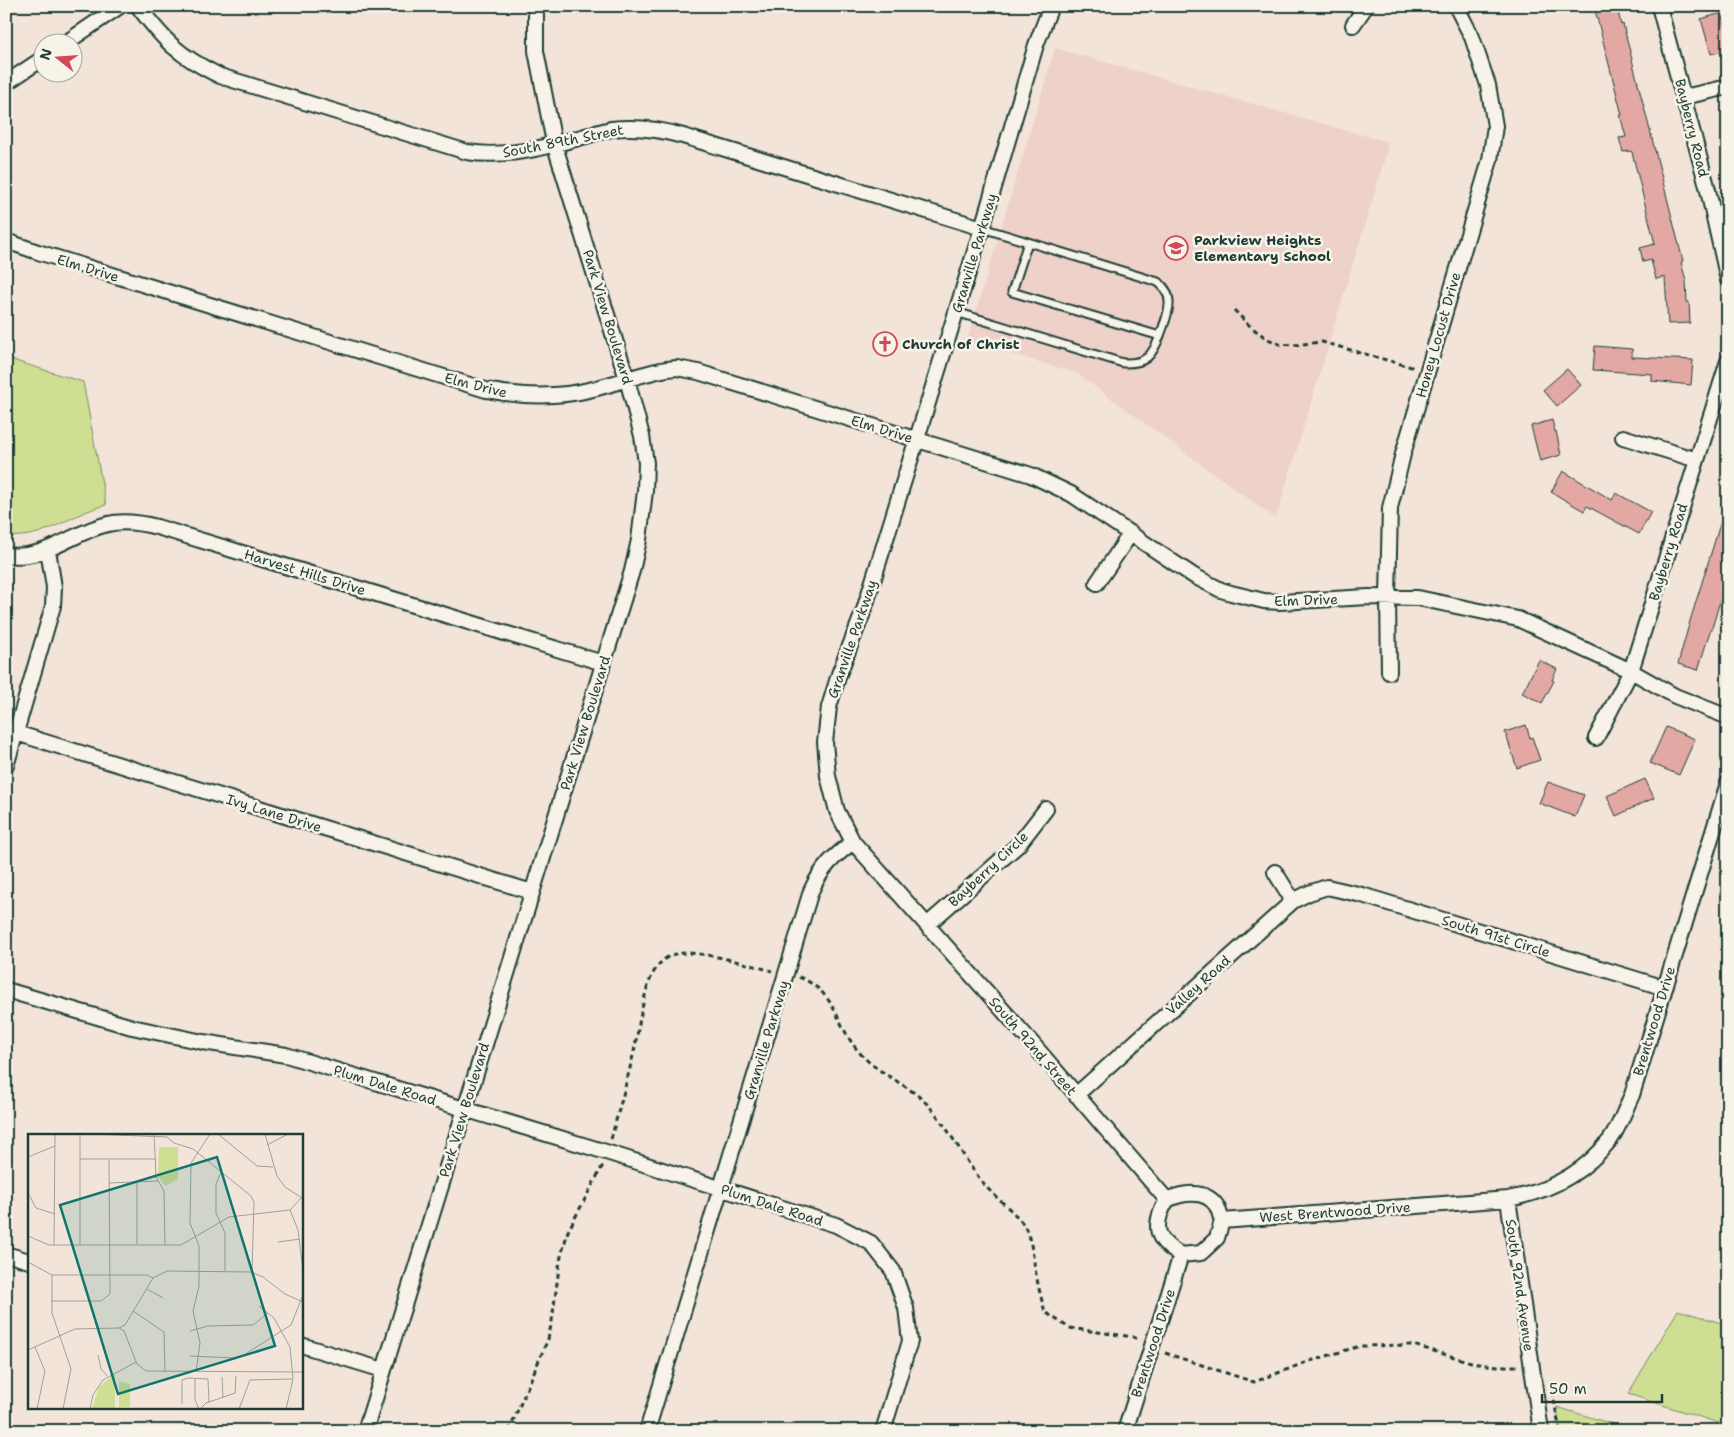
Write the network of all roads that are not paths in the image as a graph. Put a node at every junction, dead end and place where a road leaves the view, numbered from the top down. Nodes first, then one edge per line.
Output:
1 (120, 6) edge
2 (138, 6) edge
3 (536, 6) edge
4 (1051, 6) edge
5 (1366, 6) edge
6 (1456, 6) edge
7 (1659, 6) edge
8 (1352, 25) dead end
9 (82, 32) edge
10 (32, 66) edge
11 (6, 83) edge
12 (1728, 86) edge
13 (1684, 97) junction
14 (554, 143) junction
15 (982, 228) junction
16 (6, 241) edge
17 (1028, 242) junction
18 (1728, 280) edge
19 (956, 312) junction
20 (1160, 336) junction
21 (1728, 361) edge
22 (627, 379) junction
23 (1623, 437) dead end
24 (916, 440) junction
25 (1697, 460) junction
26 (1131, 533) junction
27 (48, 550) junction
28 (6, 555) edge
29 (1097, 582) dead end
30 (1388, 597) junction
31 (603, 663) junction
32 (1631, 671) junction
33 (1389, 672) dead end
34 (1728, 717) edge
35 (16, 733) junction
36 (1596, 738) dead end
37 (6, 766) edge
38 (1728, 783) edge
39 (1046, 809) dead end
40 (854, 842) junction
41 (1275, 872) dead end
42 (1327, 887) joint
43 (532, 892) junction
44 (1293, 901) junction
45 (926, 925) junction
46 (1664, 988) junction
47 (6, 990) edge
48 (1076, 1094) junction
49 (464, 1109) junction
50 (721, 1188) junction
51 (1508, 1199) junction
52 (1167, 1200) junction
53 (1222, 1221) junction
54 (6, 1254) edge
55 (1181, 1255) junction
56 (28, 1261) edge
57 (302, 1345) edge
58 (383, 1370) junction
59 (365, 1431) edge
60 (647, 1431) edge
61 (883, 1431) edge
62 (1125, 1431) edge
63 (1541, 1431) edge

1 - 9 street
2 - 14 street, South 89th Street
3 - 14 street, Park View Boulevard
4 - 15 street, Granville Parkway
5 - 8 street
6 - 30 street, Honey Locust Drive
7 - 13 street, Bayberry Road
10 - 11 street
12 - 13 street
13 - 18 street, Bayberry Road
14 - 15 street, South 89th Street
14 - 22 street, Park View Boulevard
15 - 17 lane
15 - 19 street, Granville Parkway
16 - 22 street, Elm Drive
17 - 20 lane
17 - 20 lane
19 - 20 lane
19 - 24 street, Granville Parkway
21 - 25 street, Bayberry Road
22 - 24 street, Elm Drive
22 - 31 street, Park View Boulevard
23 - 25 street
24 - 26 street, Elm Drive
24 - 40 street, Granville Parkway
25 - 32 street, Bayberry Road
26 - 29 street
26 - 30 street, Elm Drive
27 - 28 street, Harvest Hills Drive
27 - 31 street, Harvest Hills Drive
27 - 35 street
30 - 32 street, Elm Drive
30 - 33 street, Honey Locust Drive
31 - 43 street, Park View Boulevard
32 - 34 street, Elm Drive
32 - 36 street, Bayberry Road
35 - 37 street
35 - 43 street, Ivy Lane Drive
38 - 46 street, Brentwood Drive
39 - 45 street, Bayberry Circle
40 - 45 street, South 92nd Street
40 - 50 street, Granville Parkway
41 - 44 street
42 - 44 street, Valley Road
42 - 46 street, South 91st Circle
43 - 49 street, Park View Boulevard
44 - 48 street, Valley Road
45 - 48 street, South 92nd Street
46 - 51 street, Brentwood Drive
47 - 49 street, Plum Dale Road
48 - 52 street, South 92nd Street
49 - 50 street, Plum Dale Road
49 - 58 street, Park View Boulevard
50 - 60 street, Granville Parkway
50 - 61 street, Plum Dale Road
51 - 53 street, West Brentwood Drive
51 - 63 street, South 92nd Avenue
52 - 53 street
52 - 55 street
53 - 55 street
54 - 56 street
55 - 62 street, Brentwood Drive
57 - 58 street
58 - 59 street, Park View Boulevard

